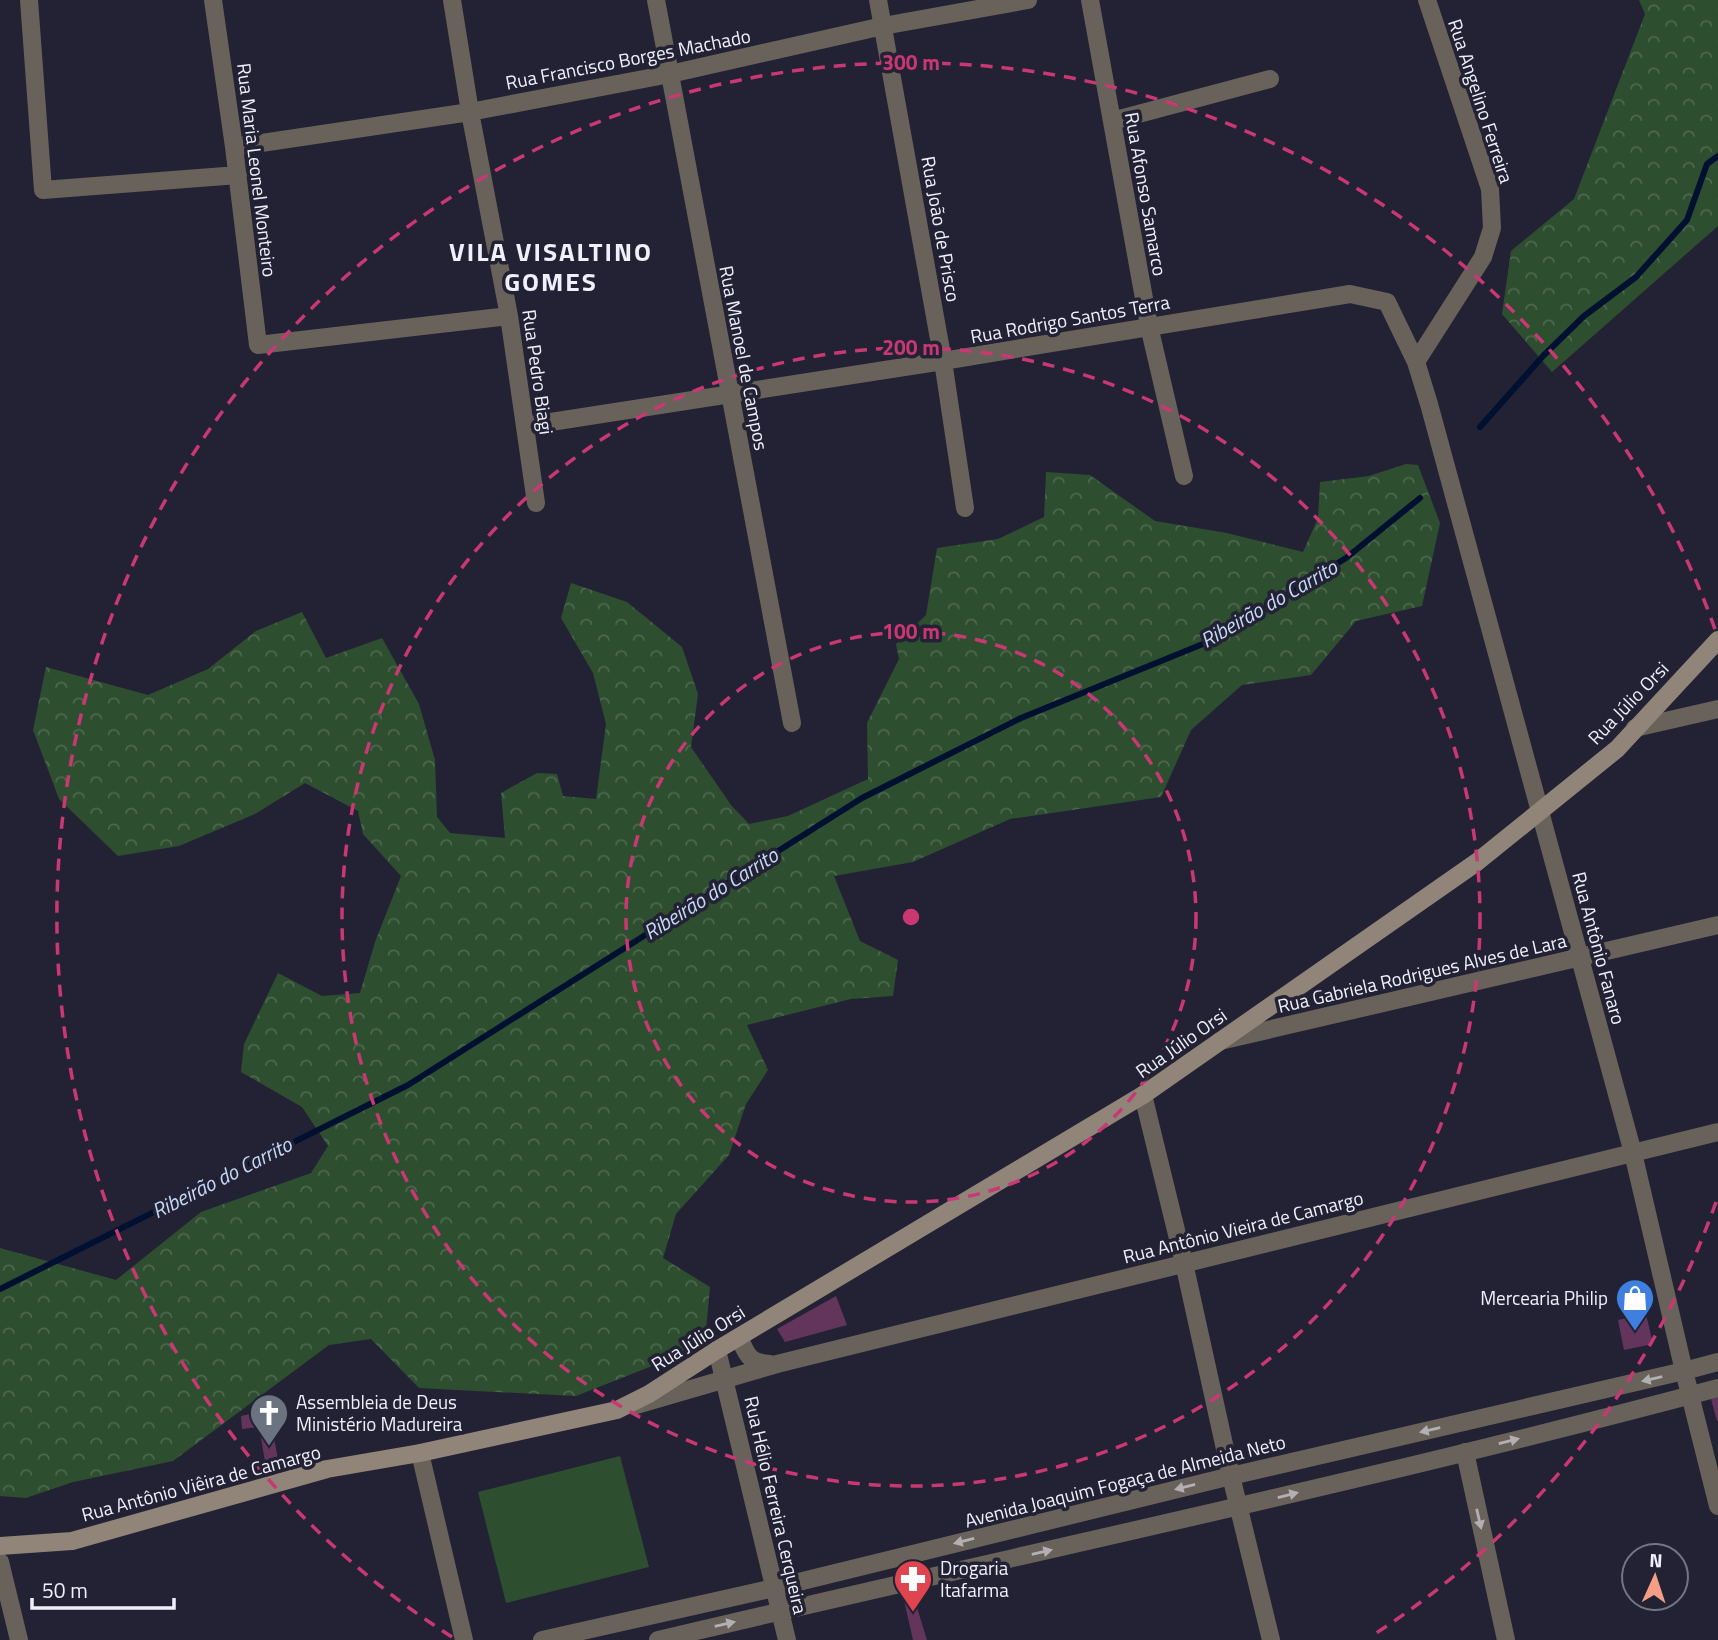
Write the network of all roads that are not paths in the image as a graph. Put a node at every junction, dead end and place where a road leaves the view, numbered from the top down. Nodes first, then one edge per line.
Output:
1 (29, 0) edge
2 (213, 0) edge
3 (452, 0) edge
4 (656, 0) edge
5 (878, 0) edge
6 (1028, 0) edge
7 (1090, 0) edge
8 (1427, 0) edge
9 (883, 26) junction
10 (670, 74) junction
11 (1270, 79) dead end
12 (470, 112) junction
13 (1112, 121) junction
14 (234, 147) junction
15 (238, 175) junction
16 (509, 316) junction
17 (1149, 326) junction
18 (943, 361) junction
19 (1416, 362) junction
20 (729, 395) junction
21 (1429, 404) joint
22 (525, 426) junction
23 (1184, 476) dead end
24 (536, 503) dead end
25 (965, 508) dead end
26 (1718, 640) edge
27 (1718, 709) edge
28 (792, 723) dead end
29 (1635, 728) junction
30 (1540, 811) junction
31 (1718, 925) edge
32 (1580, 957) junction
33 (1217, 1042) junction
34 (1143, 1095) junction
35 (1718, 1132) edge
36 (1633, 1153) junction
37 (1184, 1263) junction
38 (739, 1337) junction
39 (717, 1350) junction
40 (1718, 1362) edge
41 (778, 1364) junction
42 (1684, 1371) junction
43 (724, 1379) junction
44 (1718, 1388) edge
45 (1692, 1395) junction
46 (617, 1410) junction
47 (1465, 1452) junction
48 (421, 1454) junction
49 (1231, 1476) junction
50 (1718, 1506) edge
51 (1240, 1507) junction
52 (0, 1546) edge
53 (0, 1562) edge
54 (774, 1588) junction
55 (780, 1611) junction
56 (19, 1640) edge
57 (464, 1640) edge
58 (542, 1640) edge
59 (658, 1640) edge
60 (787, 1640) edge
61 (1271, 1640) edge
62 (1506, 1640) edge

1 - 15 street
2 - 14 street, Rua Maria Leonel Monteiro
3 - 12 street, Rua Pedro Biagi
4 - 10 street, Rua Manoel de Campos
5 - 9 street, Rua João de Prisco
6 - 9 street, Rua Francisco Borges Machado
7 - 13 street, Rua Afonso Samarco
8 - 19 street, Rua Angelino Ferreira
9 - 10 street, Rua Francisco Borges Machado
9 - 18 street, Rua João de Prisco
10 - 12 street, Rua Francisco Borges Machado
10 - 20 street, Rua Manoel de Campos
11 - 13 street
12 - 14 street, Rua Francisco Borges Machado
12 - 16 street, Rua Pedro Biagi
13 - 17 street, Rua Afonso Samarco
14 - 15 street, Rua Maria Leonel Monteiro
15 - 16 street, Rua Maria Leonel Monteiro
16 - 22 street, Rua Pedro Biagi
17 - 18 street, Rua Rodrigo Santos Terra
17 - 19 street, Rua Rodrigo Santos Terra
17 - 23 street, Rua Afonso Samarco
18 - 20 street, Rua Rodrigo Santos Terra
18 - 25 street, Rua João de Prisco
19 - 21 street, Rua Rodrigo Santos Terra
20 - 22 street, Rua Rodrigo Santos Terra
20 - 28 street, Rua Manoel de Campos
21 - 30 street, Rua Antônio Fanaro
22 - 24 street, Rua Pedro Biagi
26 - 29 main road, Rua Júlio Orsi
27 - 29 street
29 - 30 main road, Rua Júlio Orsi
30 - 32 street, Rua Antônio Fanaro
30 - 33 main road, Rua Júlio Orsi
31 - 32 street, Rua Gabriela Rodrigues Alves de Lara
32 - 33 street, Rua Gabriela Rodrigues Alves de Lara
32 - 36 street, Rua Antônio Fanaro
33 - 34 main road, Rua Júlio Orsi
34 - 37 street
34 - 38 main road, Rua Júlio Orsi
35 - 36 street, Rua Antônio Vieira de Camargo
36 - 37 street, Rua Antônio Vieira de Camargo
36 - 42 street, Rua Antônio Fanaro
37 - 41 street, Rua Antônio Vieira de Camargo
37 - 49 street
38 - 39 main road, Rua Júlio Orsi
38 - 41 street
39 - 43 street, Rua Hélio Ferreira Cerqueira
39 - 46 main road, Rua Júlio Orsi
40 - 42 street, Avenida Joaquim Fogaça de Almeida Neto
41 - 43 street, Rua Antônio Vieira de Camargo
42 - 45 street, Rua Antônio Fanaro
42 -> 49 street, Avenida Joaquim Fogaça de Almeida Neto
43 - 46 street, Rua Antônio Vieira de Camargo
43 - 54 street, Rua Hélio Ferreira Cerqueira
44 - 45 street
47 -> 45 street
45 - 50 street, Rua Antônio Fanaro
46 - 48 main road, Rua Antônio Viêira de Camargo
51 -> 47 street
47 -> 62 street
48 - 52 main road, Rua Antônio Viêira de Camargo
48 - 57 street
49 - 51 street
49 -> 54 street, Avenida Joaquim Fogaça de Almeida Neto
55 -> 51 street
51 - 61 street
53 - 56 street
54 - 55 street, Rua Hélio Ferreira Cerqueira
54 - 58 street, Avenida Joaquim Fogaça de Almeida Neto
59 -> 55 street
55 - 60 street, Rua Hélio Ferreira Cerqueira

